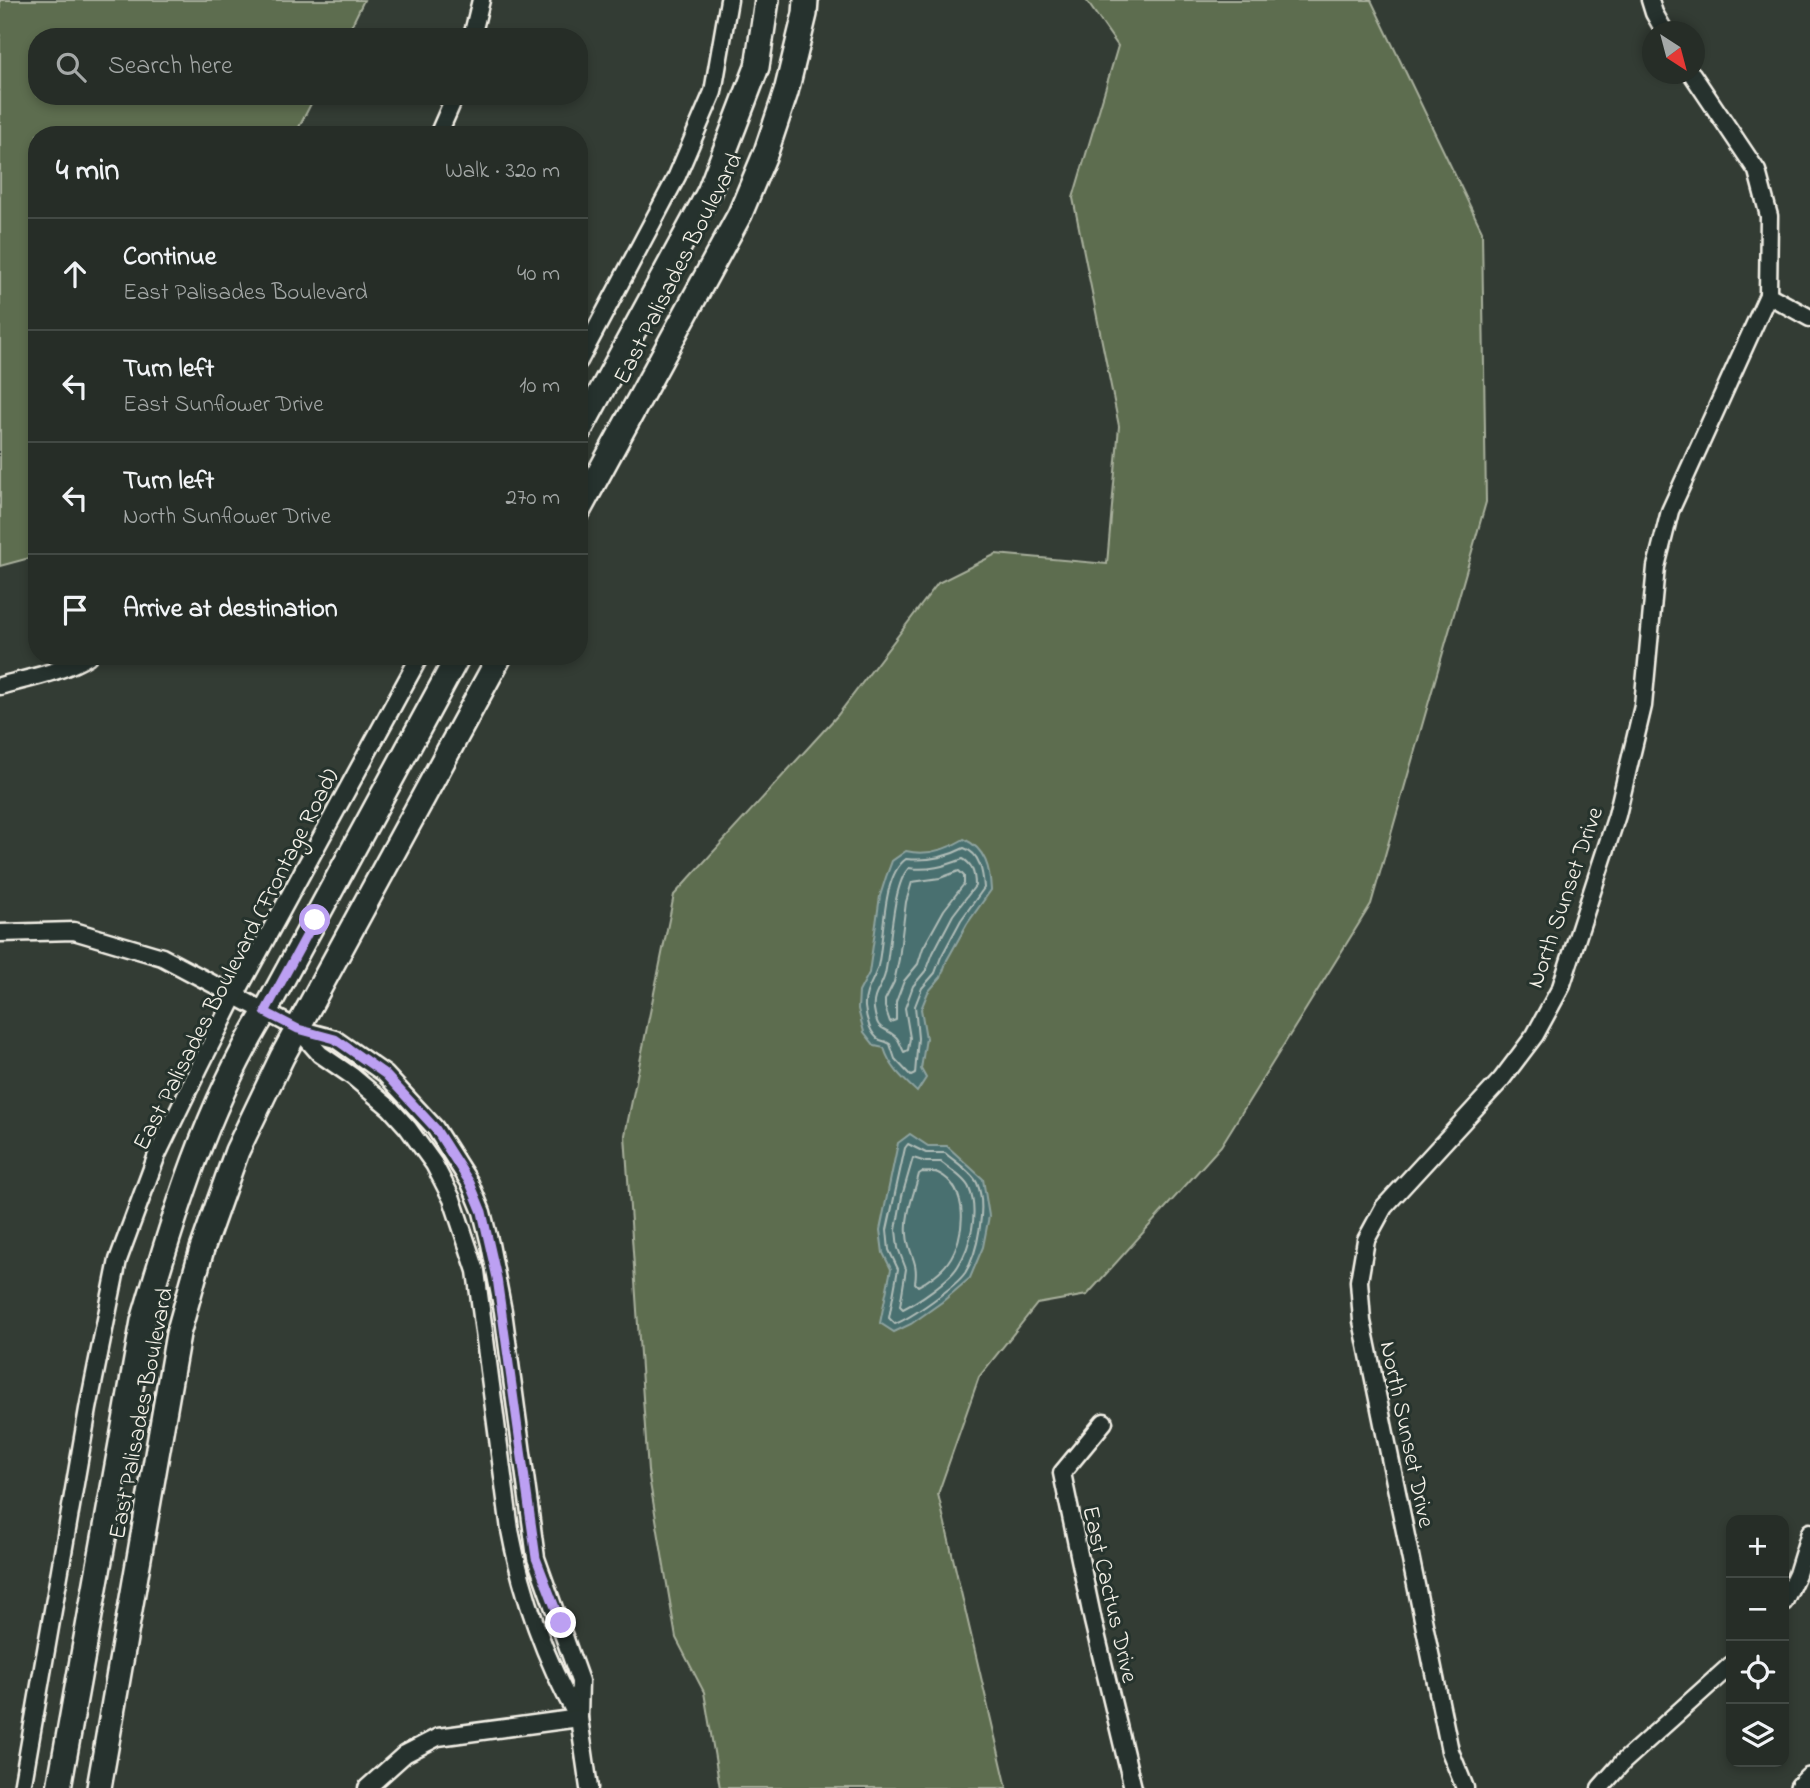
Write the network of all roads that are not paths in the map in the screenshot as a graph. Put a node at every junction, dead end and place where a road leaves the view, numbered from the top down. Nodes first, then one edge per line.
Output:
1 (481, 0) edge
2 (729, 0) edge
3 (767, 0) edge
4 (806, 0) edge
5 (1650, 0) edge
6 (1659, 21) edge
7 (474, 28) edge
8 (1699, 84) edge
9 (451, 105) edge
10 (442, 126) edge
11 (1768, 295) junction
12 (1810, 318) edge
13 (588, 344) edge
14 (588, 415) edge
15 (588, 493) edge
16 (70, 665) edge
17 (415, 665) edge
18 (453, 665) edge
19 (495, 665) edge
20 (0, 686) edge
21 (0, 933) edge
22 (235, 996) junction
23 (265, 1012) junction
24 (298, 1029) junction
25 (489, 1244) junction
26 (469, 1250) junction
27 (1104, 1422) dead end
28 (522, 1464) junction
29 (501, 1467) junction
30 (1810, 1532) edge
31 (1789, 1591) edge
32 (1726, 1669) edge
33 (579, 1718) junction
34 (1810, 1780) edge
35 (22, 1788) edge
36 (59, 1788) edge
37 (99, 1788) edge
38 (367, 1788) edge
39 (589, 1788) edge
40 (1133, 1788) edge
41 (1465, 1788) edge
42 (1601, 1788) edge
43 (1802, 1788) edge

1 - 7 street
2 - 13 street
3 - 14 street, East Palisades Boulevard
4 - 15 street, East Palisades Boulevard
5 - 6 street
8 - 11 street, North Sunset Drive
9 - 10 street
11 - 12 street
11 - 41 street, North Sunset Drive
16 - 20 street
17 - 22 street, East Palisades Boulevard (Frontage Road)
18 - 23 street, East Palisades Boulevard
19 - 24 street, East Palisades Boulevard
21 - 22 street
22 - 23 street
22 - 35 street, East Palisades Boulevard (Frontage Road)
23 - 24 street
23 - 36 street, East Palisades Boulevard
24 - 25 street
24 - 26 street
24 - 37 street, East Palisades Boulevard
25 - 26 street
25 - 28 street
26 - 29 street
27 - 40 street, East Cactus Drive
28 - 29 street
28 - 33 street
29 - 33 street
30 - 31 street
32 - 42 street
33 - 38 street
33 - 39 street
34 - 43 street

